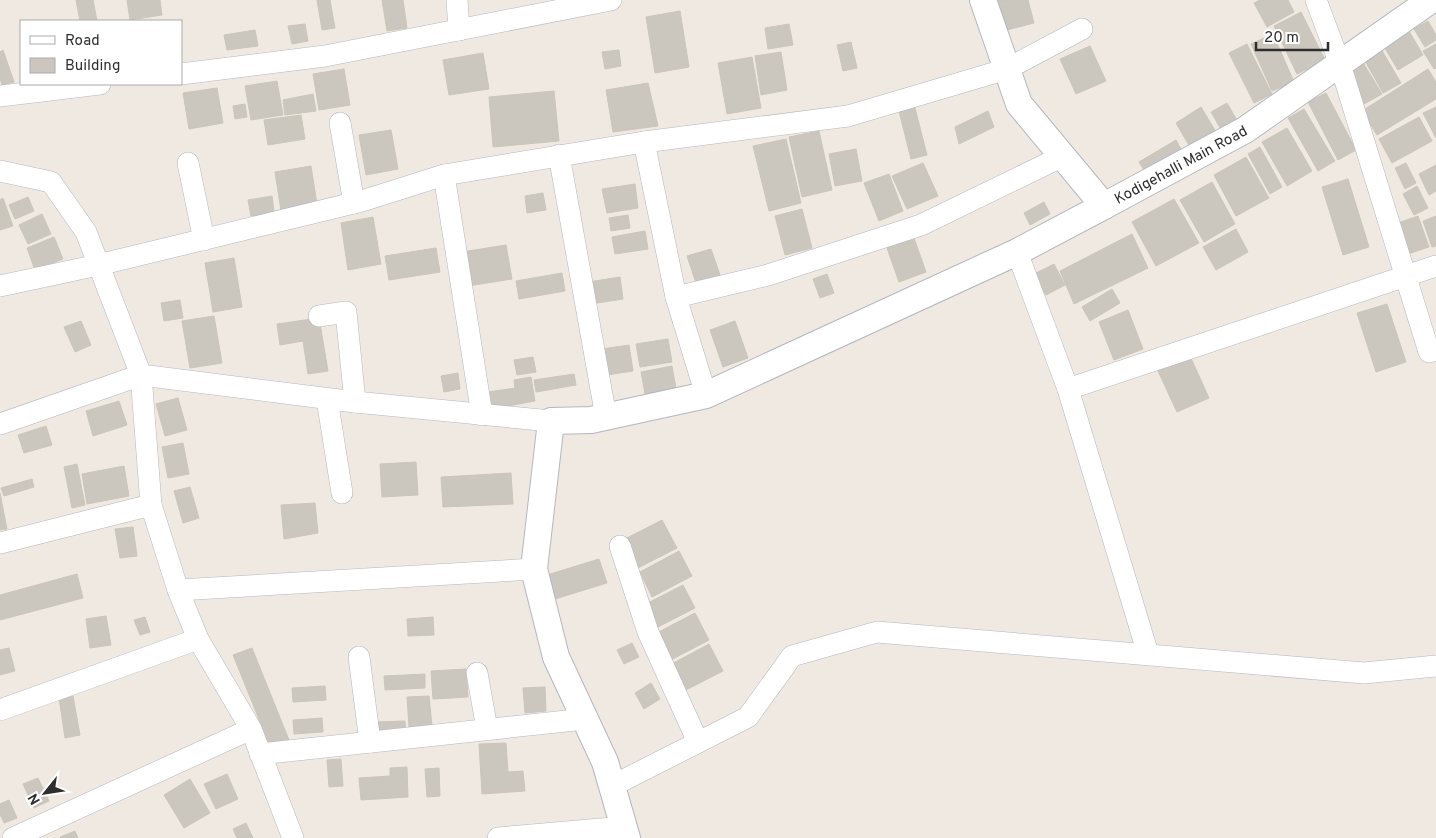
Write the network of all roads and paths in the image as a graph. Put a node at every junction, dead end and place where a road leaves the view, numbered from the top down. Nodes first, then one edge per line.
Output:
1 (457, 0) edge
2 (611, 0) edge
3 (983, 0) edge
4 (1316, 0) edge
5 (1430, 0) edge
6 (1082, 29) dead end
7 (459, 30) junction
8 (1340, 64) junction
9 (1007, 69) junction
10 (182, 74) edge
11 (92, 85) edge
12 (0, 96) edge
13 (340, 123) dead end
14 (644, 142) junction
15 (559, 155) junction
16 (1063, 156) junction
17 (188, 162) dead end
18 (0, 170) edge
19 (444, 174) junction
20 (354, 203) junction
21 (1104, 206) junction
22 (204, 240) junction
23 (1017, 252) junction
24 (98, 265) junction
25 (1436, 266) edge
26 (1406, 275) junction
27 (0, 286) edge
28 (676, 297) junction
29 (319, 316) dead end
30 (1436, 350) edge
31 (141, 375) junction
32 (1068, 389) junction
33 (706, 395) junction
34 (328, 399) junction
35 (355, 402) junction
36 (482, 415) junction
37 (606, 417) junction
38 (551, 421) junction
39 (0, 424) edge
40 (342, 493) dead end
41 (151, 505) junction
42 (0, 543) edge
43 (620, 546) dead end
44 (534, 570) junction
45 (178, 590) junction
46 (198, 640) junction
47 (1148, 654) junction
48 (359, 657) dead end
49 (1436, 666) edge
50 (476, 673) dead end
51 (0, 710) edge
52 (584, 719) junction
53 (251, 729) junction
54 (487, 729) junction
55 (370, 742) junction
56 (698, 742) junction
57 (260, 754) junction
58 (612, 786) junction
59 (626, 833) edge
60 (13, 838) edge
61 (292, 838) edge
62 (498, 838) edge

1 - 7 street
2 - 7 street
3 - 9 street, Kodigehalli Main Road
4 - 8 street
5 - 8 street, Kodigehalli Main Road
6 - 9 street
7 - 10 street
8 - 21 street, Kodigehalli Main Road
8 - 26 street
9 - 14 street
9 - 16 street, Kodigehalli Main Road
11 - 12 street
13 - 20 street
14 - 15 street
14 - 28 street
15 - 19 street
15 - 37 street
16 - 21 street, Kodigehalli Main Road
16 - 28 street
17 - 22 street
18 - 24 street
19 - 20 street
19 - 36 street
20 - 22 street
21 - 23 street
22 - 24 street
23 - 32 street
23 - 33 street
24 - 27 street
24 - 31 street
25 - 26 street
26 - 30 street
26 - 32 street
28 - 33 street
29 - 35 street
31 - 34 street
31 - 39 street
31 - 41 street
32 - 47 street
33 - 37 street
34 - 35 street
34 - 40 street
35 - 36 street
36 - 38 street
37 - 38 street
38 - 44 street
41 - 42 street
41 - 45 street
43 - 56 street
44 - 45 street
44 - 52 street
45 - 46 street
46 - 51 street
46 - 53 street
47 - 49 street
47 - 56 street
48 - 55 street
50 - 54 street
52 - 54 street
52 - 58 street
53 - 57 street
53 - 60 street
54 - 55 street
55 - 57 street
56 - 58 street
57 - 61 street
58 - 59 street
59 - 62 street

